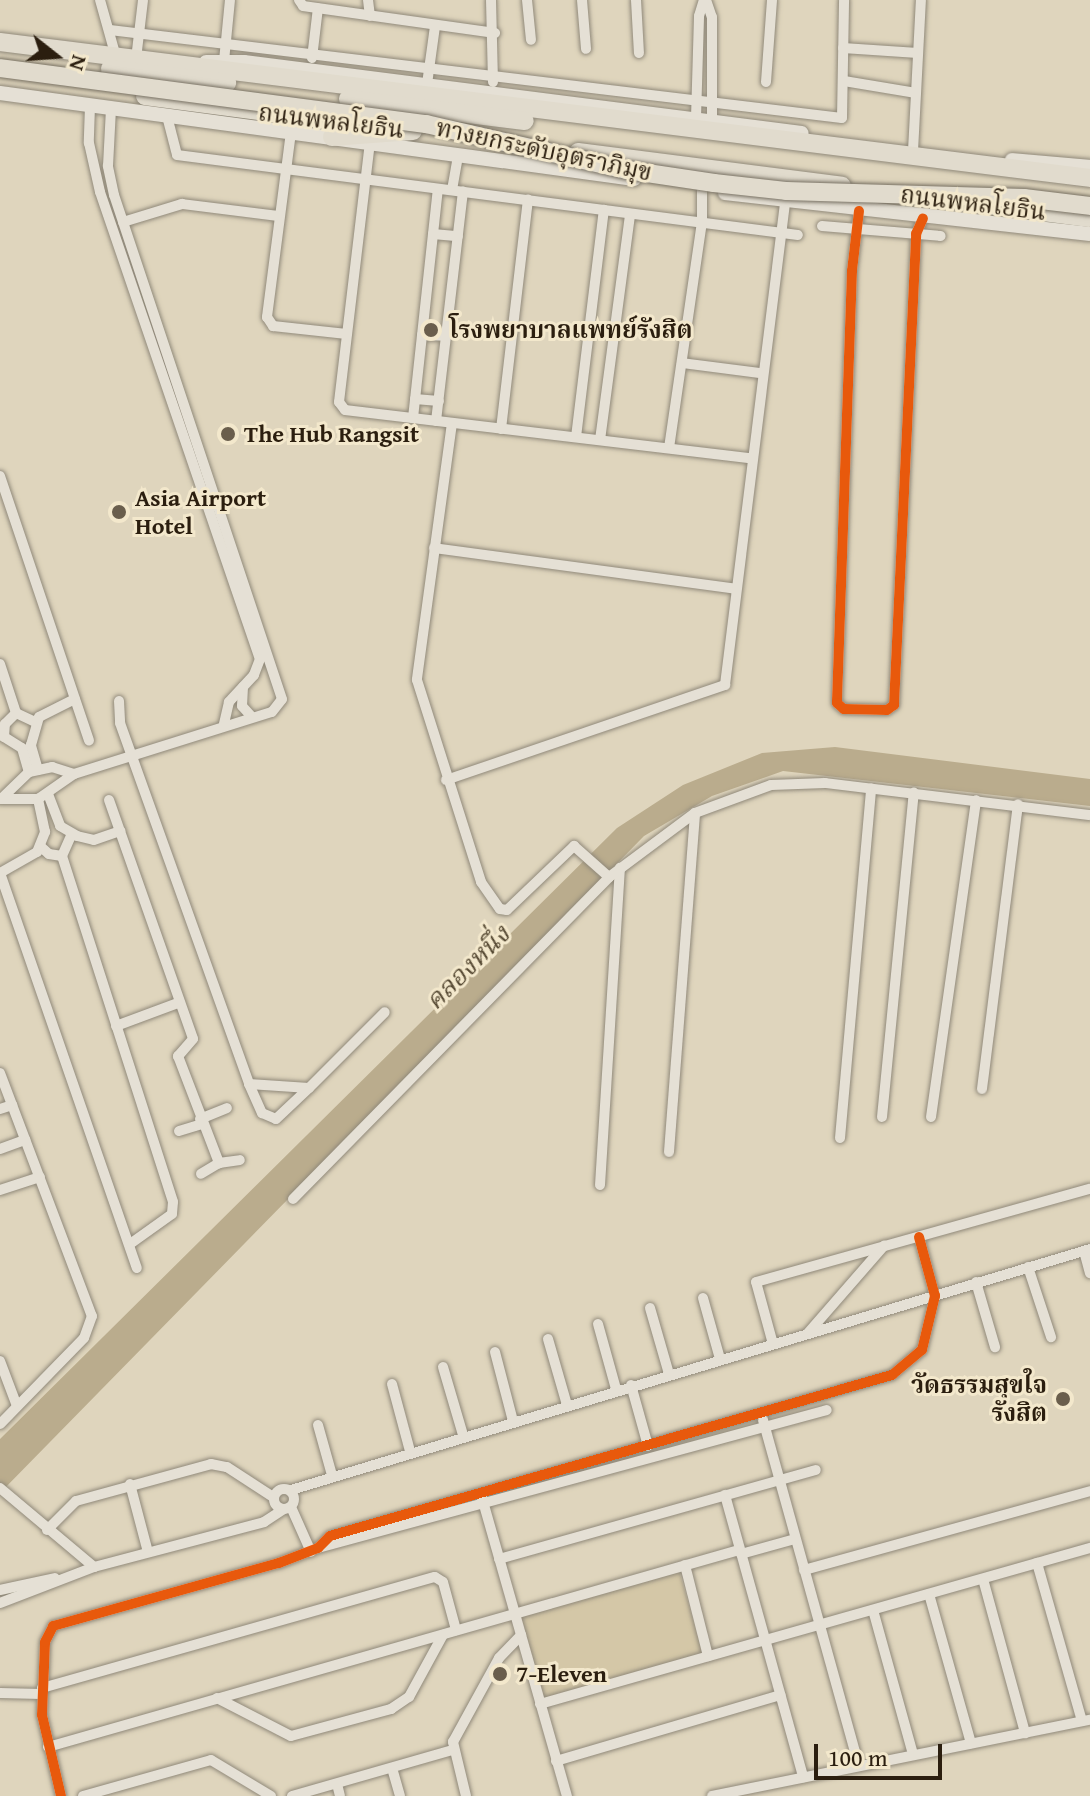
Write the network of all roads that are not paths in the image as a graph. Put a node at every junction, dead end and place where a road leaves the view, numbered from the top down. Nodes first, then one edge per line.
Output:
1 (100, 0) edge
2 (143, 0) edge
3 (230, 0) edge
4 (299, 0) edge
5 (368, 0) edge
6 (491, 0) edge
7 (527, 0) edge
8 (582, 0) edge
9 (636, 0) edge
10 (705, 0) edge
11 (772, 0) edge
12 (844, 0) edge
13 (921, 0) edge
14 (318, 8) junction
15 (370, 16) junction
16 (435, 26) junction
17 (110, 30) junction
18 (495, 33) junction
19 (139, 34) junction
20 (531, 40) dead end
21 (0, 42) edge
22 (226, 45) junction
23 (843, 48) junction
24 (586, 49) dead end
25 (639, 53) dead end
26 (918, 53) junction
27 (0, 55) edge
28 (116, 57) junction
29 (136, 59) junction
30 (224, 61) junction
31 (312, 62) junction
32 (186, 64) junction
33 (712, 64) junction
34 (697, 65) junction
35 (0, 68) edge
36 (0, 76) edge
37 (428, 77) junction
38 (844, 81) junction
39 (766, 82) dead end
40 (493, 85) junction
41 (0, 93) edge
42 (916, 93) junction
43 (696, 102) junction
44 (712, 103) junction
45 (90, 106) junction
46 (111, 109) junction
47 (167, 116) junction
48 (696, 118) junction
49 (712, 120) junction
50 (413, 131) junction
51 (291, 132) junction
52 (332, 137) junction
53 (370, 142) junction
54 (913, 151) junction
55 (458, 157) junction
56 (108, 158) junction
57 (92, 159) junction
58 (1090, 167) edge
59 (284, 169) junction
60 (1090, 178) edge
61 (365, 179) junction
62 (438, 189) junction
63 (702, 190) junction
64 (1090, 190) edge
65 (458, 191) junction
66 (528, 200) junction
67 (785, 201) junction
68 (1090, 206) edge
69 (604, 210) junction
70 (859, 211) junction
71 (630, 214) junction
72 (279, 216) junction
73 (923, 218) junction
74 (1090, 218) edge
75 (123, 222) junction
76 (702, 223) junction
77 (822, 226) dead end
78 (858, 228) junction
79 (778, 233) junction
80 (433, 234) junction
81 (916, 234) junction
82 (1090, 234) edge
83 (798, 235) dead end
84 (458, 236) junction
85 (941, 236) dead end
86 (347, 334) junction
87 (422, 335) junction
88 (446, 336) junction
89 (682, 363) junction
90 (760, 373) junction
91 (415, 399) junction
92 (439, 401) junction
93 (413, 418) junction
94 (436, 421) junction
95 (452, 423) junction
96 (501, 429) junction
97 (576, 437) junction
98 (600, 440) junction
99 (669, 448) junction
100 (750, 458) junction
101 (0, 476) edge
102 (434, 548) junction
103 (736, 589) junction
104 (0, 664) edge
105 (243, 687) junction
106 (75, 699) junction
107 (119, 701) dead end
108 (16, 713) junction
109 (252, 717) junction
110 (37, 723) junction
111 (224, 724) junction
112 (2, 736) edge
113 (89, 740) dead end
114 (132, 757) junction
115 (34, 771) junction
116 (74, 774) junction
117 (446, 780) junction
118 (871, 788) junction
119 (914, 793) junction
120 (43, 797) junction
121 (1, 798) edge
122 (109, 800) dead end
123 (976, 800) junction
124 (1018, 804) junction
125 (695, 813) junction
126 (1090, 815) edge
127 (120, 831) junction
128 (72, 834) junction
129 (40, 846) junction
130 (62, 856) junction
131 (620, 868) junction
132 (0, 873) edge
133 (608, 876) junction
134 (178, 1003) junction
135 (385, 1012) dead end
136 (116, 1026) junction
137 (0, 1073) edge
138 (249, 1084) junction
139 (309, 1088) junction
140 (982, 1089) dead end
141 (12, 1105) junction
142 (227, 1108) dead end
143 (0, 1109) edge
144 (882, 1117) dead end
145 (931, 1117) dead end
146 (201, 1121) junction
147 (179, 1131) dead end
148 (840, 1138) dead end
149 (25, 1140) junction
150 (0, 1149) edge
151 (669, 1152) dead end
152 (240, 1160) dead end
153 (219, 1163) junction
154 (201, 1174) dead end
155 (40, 1177) junction
156 (600, 1185) dead end
157 (1090, 1189) edge
158 (0, 1190) edge
159 (293, 1199) dead end
160 (919, 1237) junction
161 (130, 1244) junction
162 (885, 1245) junction
163 (1087, 1250) edge
164 (1028, 1267) junction
165 (137, 1268) dead end
166 (1090, 1273) edge
167 (976, 1282) junction
168 (935, 1296) junction
169 (703, 1298) dead end
170 (650, 1308) dead end
171 (598, 1324) dead end
172 (808, 1333) junction
173 (1051, 1337) dead end
174 (548, 1339) dead end
175 (773, 1344) junction
176 (995, 1347) dead end
177 (495, 1352) dead end
178 (720, 1359) junction
179 (0, 1361) edge
180 (443, 1367) dead end
181 (669, 1374) junction
182 (392, 1384) dead end
183 (631, 1385) junction
184 (616, 1389) junction
185 (567, 1405) junction
186 (17, 1406) junction
187 (827, 1410) dead end
188 (761, 1414) junction
189 (513, 1421) junction
190 (0, 1424) edge
191 (318, 1425) dead end
192 (765, 1426) junction
193 (463, 1435) junction
194 (648, 1446) junction
195 (410, 1451) junction
196 (816, 1470) dead end
197 (332, 1475) junction
198 (779, 1480) junction
199 (130, 1484) junction
200 (0, 1488) edge
201 (291, 1490) junction
202 (1090, 1491) edge
203 (725, 1495) junction
204 (273, 1497) junction
205 (482, 1499) junction
206 (287, 1508) junction
207 (47, 1530) junction
208 (795, 1539) junction
209 (1090, 1548) edge
210 (314, 1550) junction
211 (148, 1552) junction
212 (740, 1552) junction
213 (499, 1559) junction
214 (1037, 1563) junction
215 (685, 1565) junction
216 (94, 1567) junction
217 (804, 1570) junction
218 (57, 1579) junction
219 (983, 1579) junction
220 (0, 1590) edge
221 (929, 1594) junction
222 (0, 1603) edge
223 (873, 1610) junction
224 (515, 1615) junction
225 (818, 1625) junction
226 (456, 1630) junction
227 (443, 1635) junction
228 (521, 1635) junction
229 (764, 1640) junction
230 (708, 1656) junction
231 (42, 1691) junction
232 (0, 1693) edge
233 (780, 1695) junction
234 (217, 1698) junction
235 (540, 1704) junction
236 (1086, 1721) edge
237 (1025, 1733) junction
238 (971, 1743) junction
239 (48, 1747) junction
240 (452, 1750) junction
241 (913, 1754) junction
242 (556, 1761) junction
243 (859, 1765) junction
244 (392, 1768) junction
245 (803, 1777) junction
246 (337, 1784) junction
247 (61, 1796) edge
248 (83, 1796) edge
249 (271, 1796) edge
250 (292, 1796) edge
251 (340, 1796) edge
252 (400, 1796) edge
253 (466, 1796) edge
254 (567, 1796) edge
255 (712, 1796) edge

1 - 17 street
2 - 19 street
3 - 22 street
4 - 14 street
5 - 15 street
6 - 18 street
7 - 20 street
8 - 24 street
9 - 25 street
10 - 33 street
10 - 34 street
11 - 39 street
12 - 23 street
13 - 26 street
14 - 15 street
14 - 31 street
15 - 16 street
16 - 18 street
16 - 37 street
17 - 19 street
17 - 28 street
18 - 40 street
19 - 22 street
19 - 29 street
21 - 28 highway, ถนนพหลโยธิน
22 - 30 street
22 - 31 street
23 - 26 street
23 - 38 street
26 - 42 street
27 - 64 highway, ทางยกระดับอุตราภิมุข
28 - 29 highway, ถนนพหลโยธิน
29 - 32 highway, ถนนพหลโยธิน
30 - 31 main road, ถนนพหลโยธิน
30 - 32 main road, ถนนพหลโยธิน
31 - 37 main road, ถนนพหลโยธิน
32 - 60 highway, ถนนพหลโยธิน
33 - 34 street
33 - 44 street
34 - 43 street
35 - 68 highway, ทางยกระดับอุตราภิมุข, bridge
36 - 50 highway, ถนนพหลโยธิน
37 - 40 main road, ถนนพหลโยธิน
38 - 42 street
38 - 44 street
40 - 43 street
40 - 48 main road, ถนนพหลโยธิน
41 - 45 main road, ถนนพหลโยธิน
42 - 54 street
43 - 44 street
43 - 48 street
44 - 49 street
45 - 46 main road, ถนนพหลโยธิน
45 - 57 street
46 - 47 main road, ถนนพหลโยธิน
46 - 56 street
47 - 51 main road, ถนนพหลโยธิน
47 - 59 street
48 - 49 main road, ถนนพหลโยธิน
49 - 54 main road, ถนนพหลโยธิน
50 - 52 highway
50 - 74 highway, ถนนพหลโยธิน
51 - 52 main road, ถนนพหลโยธิน
51 - 59 street
52 - 53 main road, ถนนพหลโยธิน
53 - 55 main road, ถนนพหลโยธิน
53 - 61 street
54 - 58 main road, ถนนพหลโยธิน
55 - 63 main road, ถนนพหลโยธิน
55 - 65 street
56 - 57 street
56 - 75 street
57 - 105 street
59 - 61 street
59 - 72 street
61 - 62 street
61 - 86 street
62 - 65 street
62 - 80 street
63 - 67 main road, ถนนพหลโยธิน
63 - 76 street
65 - 66 street
65 - 84 street
66 - 69 street
66 - 96 street
67 - 70 main road, ถนนพหลโยธิน
67 - 79 street
69 - 71 street
69 - 97 street
70 - 73 main road, ถนนพหลโยธิน
70 - 78 street
71 - 76 street
71 - 98 street
72 - 75 street
72 - 86 street
73 - 81 street
73 - 82 main road, ถนนพหลโยธิน
75 - 109 street
76 - 79 street
76 - 89 street
77 - 78 street
78 - 81 street
78 - 81 street
79 - 83 street
79 - 90 street
80 - 84 street
80 - 87 street
81 - 85 street
84 - 88 street
86 - 93 street
87 - 88 street
87 - 91 street
88 - 92 street
89 - 90 street
89 - 99 street
90 - 100 street
91 - 92 street
91 - 93 street
92 - 94 street
93 - 94 street
94 - 95 street
95 - 96 street
95 - 102 street
96 - 97 street
97 - 98 street
98 - 99 street
99 - 100 street
100 - 103 street
101 - 106 street
102 - 103 street
102 - 117 street
103 - 117 street
104 - 108 street
105 - 109 street
105 - 111 street
106 - 110 street
106 - 113 street
107 - 114 street
108 - 110 street
108 - 112 street
109 - 111 street
110 - 115 street
111 - 114 street
112 - 115 street
114 - 116 street
114 - 138 street
115 - 116 street
115 - 121 street
116 - 120 street
117 - 133 street
118 - 119 street
118 - 125 street
118 - 148 street
119 - 123 street
119 - 144 street
120 - 121 street
120 - 128 street
120 - 129 street
122 - 127 street
123 - 124 street
123 - 145 street
124 - 126 street
124 - 140 street
125 - 131 street
125 - 151 street
127 - 128 street
127 - 134 street
128 - 130 street
129 - 130 street
129 - 132 street
130 - 136 street
131 - 133 street
131 - 156 street
132 - 161 street
133 - 159 street
134 - 136 street
134 - 146 street
135 - 139 street
136 - 161 street
137 - 141 street
138 - 139 street
138 - 139 street
141 - 143 street
141 - 149 street
142 - 146 street
146 - 147 street
146 - 153 street
149 - 150 street
149 - 155 street
152 - 153 street
153 - 154 street
155 - 158 street
155 - 186 street
157 - 160 street
160 - 162 street
160 - 168 street
161 - 165 street
162 - 172 street
162 - 175 street
163 - 164 street
163 - 166 street
164 - 167 street
164 - 173 street
167 - 168 street
167 - 176 street
168 - 172 street
168 - 188 street
169 - 178 street
170 - 181 street
171 - 184 street
172 - 175 street
174 - 185 street
175 - 178 street
177 - 189 street
178 - 181 street
179 - 186 street
180 - 193 street
181 - 183 street
182 - 195 street
183 - 184 street
183 - 194 street
184 - 185 street
185 - 189 street
186 - 190 street
187 - 192 street
188 - 192 street
188 - 194 street
189 - 193 street
191 - 197 street
192 - 198 street
192 - 205 street
193 - 195 street
194 - 205 street
195 - 197 street
196 - 198 street
197 - 201 street
198 - 203 street
198 - 208 street
199 - 204 street
199 - 207 street
199 - 211 street
200 - 207 street
201 - 204 street
201 - 206 street
202 - 217 street
203 - 212 street
203 - 213 street
204 - 206 street
205 - 210 street
205 - 213 street
206 - 210 street
206 - 211 street
207 - 216 street
208 - 212 street
208 - 217 street
209 - 214 street
210 - 231 street
211 - 216 street
212 - 215 street
212 - 229 street
213 - 224 street
214 - 219 street
214 - 236 street
215 - 224 street
215 - 230 street
216 - 218 street
217 - 225 street
218 - 220 street
218 - 222 street
219 - 221 street
219 - 237 street
221 - 223 street
221 - 238 street
223 - 225 street
223 - 241 street
224 - 226 street
224 - 228 street
225 - 229 street
225 - 243 street
226 - 227 street
226 - 231 street
227 - 234 street
227 - 234 street
228 - 235 street
228 - 240 street
229 - 230 street
229 - 233 street
230 - 235 street
231 - 232 street
231 - 239 street
233 - 242 street
233 - 245 street
234 - 239 street
235 - 242 street
236 - 237 street
237 - 238 street
238 - 241 street
239 - 247 street
240 - 244 street
240 - 253 street
241 - 243 street
242 - 254 street
243 - 245 street
244 - 246 street
244 - 252 street
245 - 255 street
246 - 250 street
246 - 251 street
248 - 249 street

